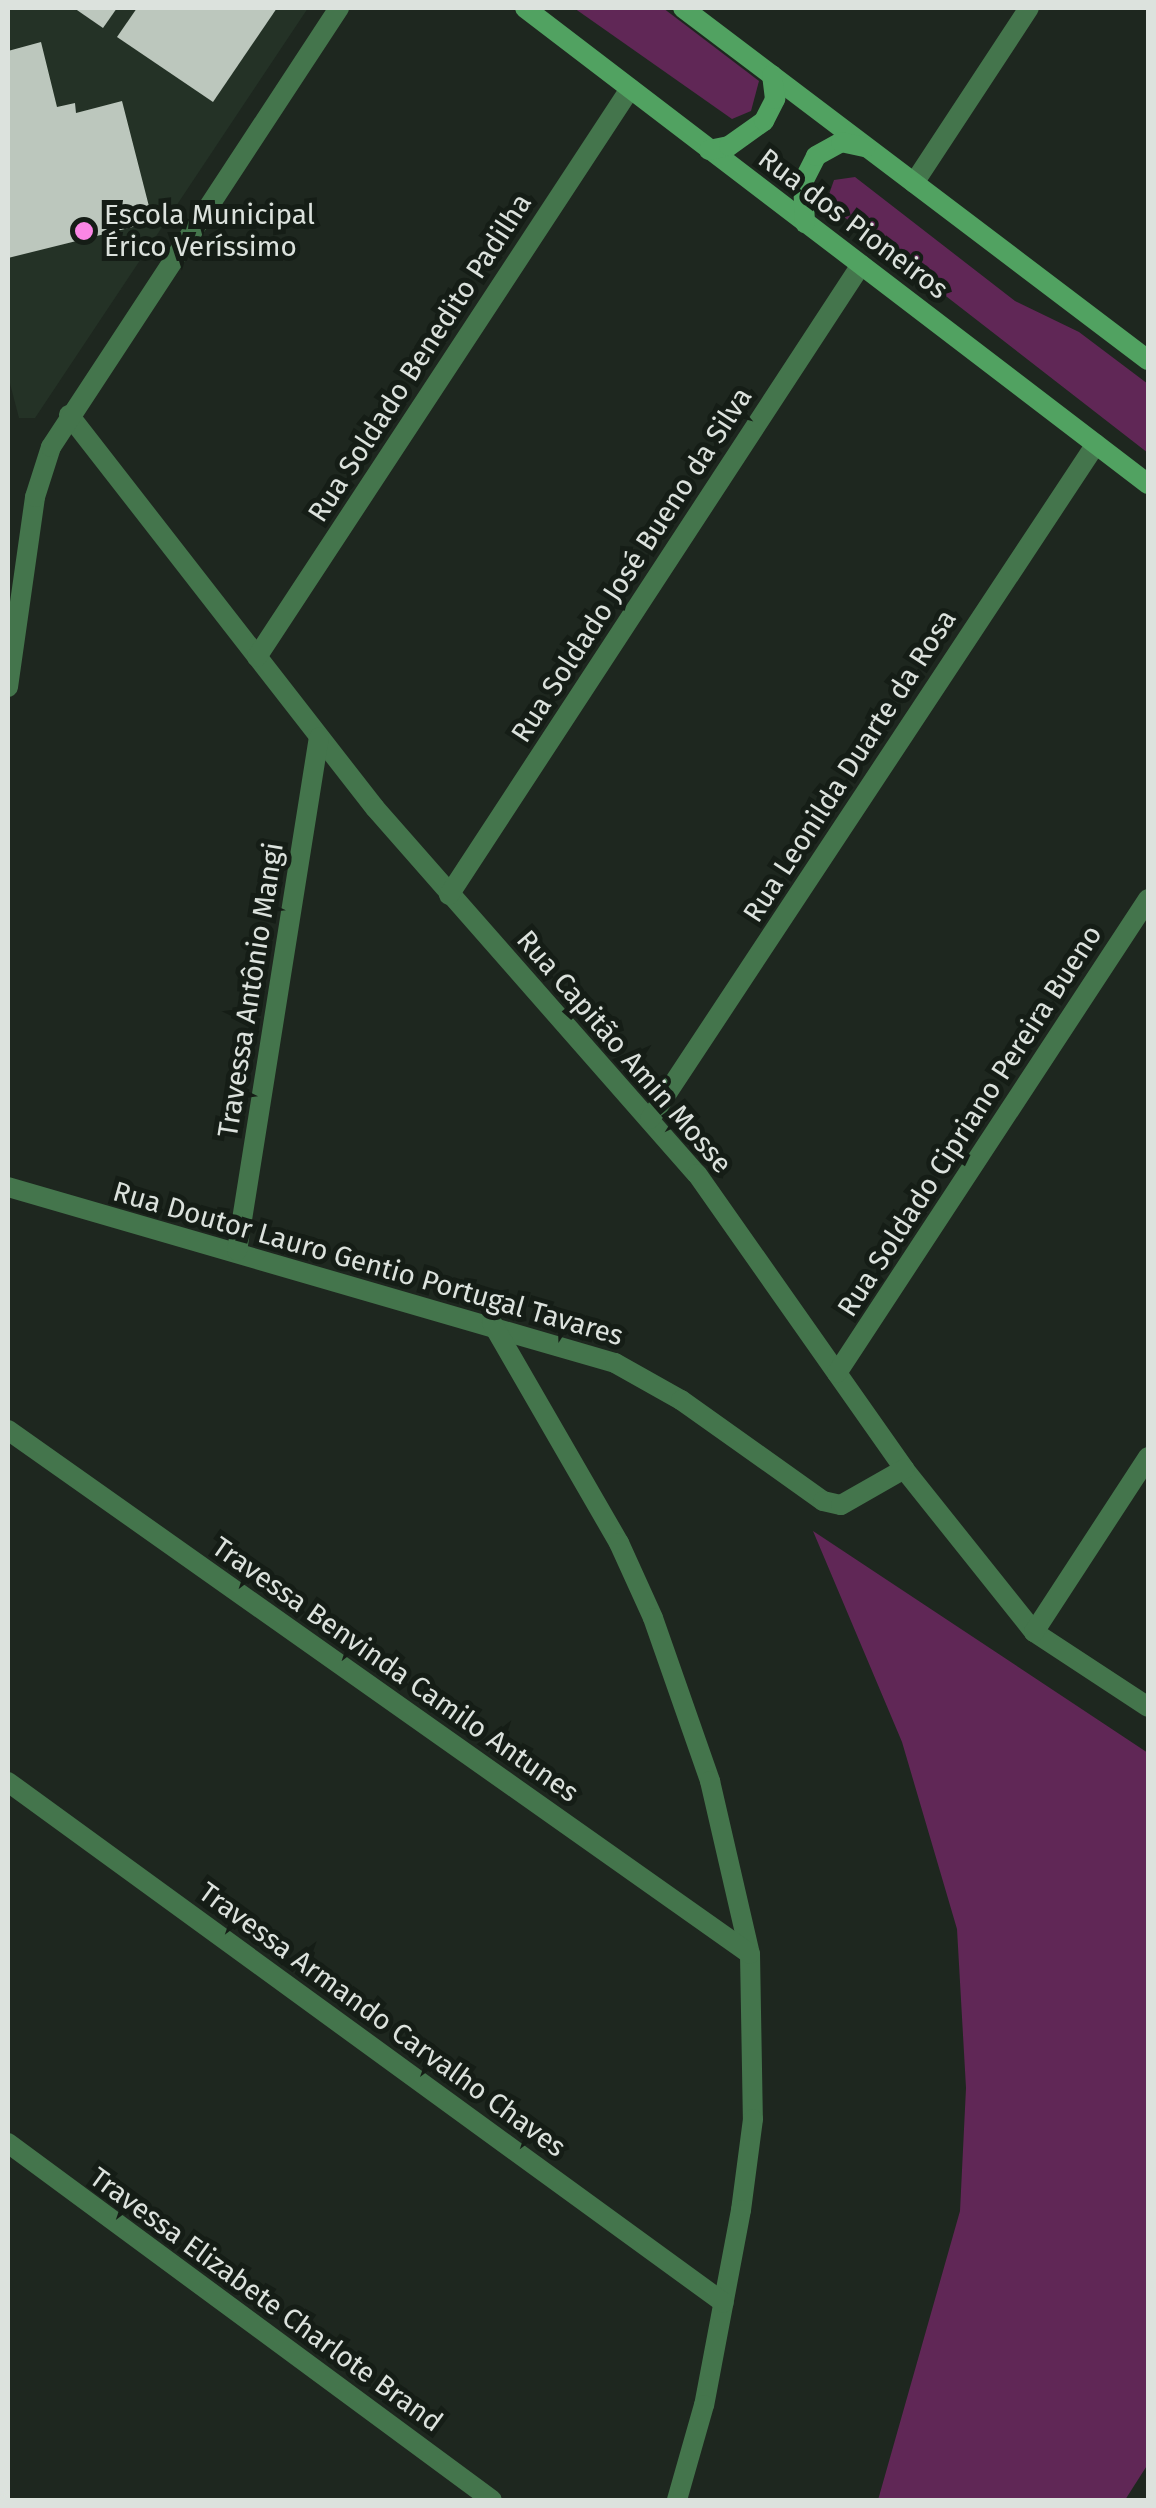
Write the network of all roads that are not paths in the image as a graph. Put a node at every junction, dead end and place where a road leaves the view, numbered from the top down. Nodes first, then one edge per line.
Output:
1 (339, 8) edge
2 (525, 8) edge
3 (682, 8) edge
4 (1029, 8) edge
5 (772, 75) junction
6 (630, 90) junction
7 (867, 147) junction
8 (709, 150) junction
9 (914, 183) junction
10 (805, 223) junction
11 (861, 265) junction
12 (1148, 360) edge
13 (69, 416) junction
14 (1096, 444) junction
15 (1148, 484) edge
16 (257, 657) junction
17 (8, 687) edge
18 (319, 737) junction
19 (449, 895) junction
20 (1148, 899) edge
21 (650, 1119) junction
22 (8, 1187) edge
23 (237, 1251) junction
24 (492, 1323) junction
25 (837, 1373) junction
26 (8, 1430) edge
27 (1148, 1457) edge
28 (904, 1468) junction
29 (1034, 1632) junction
30 (1148, 1707) edge
31 (8, 1782) edge
32 (750, 1954) junction
33 (8, 2143) edge
34 (724, 2303) junction
35 (492, 2500) edge
36 (676, 2500) edge

1 - 13 street
2 - 6 main road, Rua dos Pioneiros
3 - 5 main road
4 - 9 street
5 - 7 main road
5 - 8 main road
6 - 8 main road, Rua dos Pioneiros
6 - 16 street, Rua Soldado Benedito Padilha
7 - 9 main road
7 - 10 main road
8 - 10 main road, Rua dos Pioneiros
9 - 12 main road
10 - 11 main road, Rua dos Pioneiros
11 - 14 main road, Rua dos Pioneiros
11 - 19 street, Rua Soldado José Bueno da Silva
13 - 16 street, Rua Capitão Amin Mosse
13 - 17 street
14 - 15 main road, Rua dos Pioneiros
14 - 21 street, Rua Leonilda Duarte da Rosa
16 - 18 street, Rua Capitão Amin Mosse
18 - 19 street, Rua Capitão Amin Mosse
18 - 23 street, Travessa Antônio Mangi
19 - 21 street, Rua Capitão Amin Mosse
20 - 25 street, Rua Soldado Cipriano Pereira Bueno
21 - 25 street, Rua Capitão Amin Mosse
22 - 23 street, Rua Doutor Lauro Gentio Portugal Tavares
23 - 24 street, Rua Doutor Lauro Gentio Portugal Tavares
24 - 28 street, Rua Doutor Lauro Gentio Portugal Tavares
24 - 32 street
25 - 28 street, Rua Capitão Amin Mosse
26 - 32 street, Travessa Benvinda Camilo Antunes
27 - 29 street
28 - 29 street, Rua Capitão Amin Mosse
29 - 30 street, Rua Capitão Amin Mosse
31 - 34 street, Travessa Armando Carvalho Chaves
32 - 34 street
33 - 35 street, Travessa Elizabete Charlote Brand
34 - 36 street

